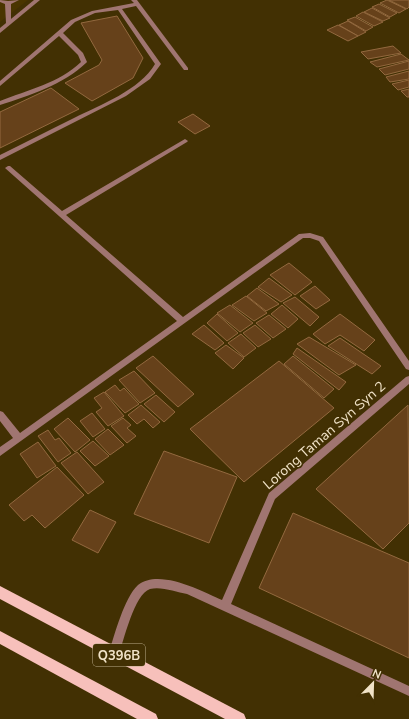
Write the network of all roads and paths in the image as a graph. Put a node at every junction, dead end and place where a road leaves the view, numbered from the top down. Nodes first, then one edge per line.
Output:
1 (0, 0) edge
2 (16, 0) edge
3 (37, 0) edge
4 (135, 2) edge
5 (8, 3) junction
6 (119, 8) junction
7 (9, 23) junction
8 (0, 31) edge
9 (60, 33) junction
10 (186, 69) dead end
11 (0, 84) edge
12 (0, 103) edge
13 (185, 141) dead end
14 (0, 158) edge
15 (8, 168) dead end
16 (63, 214) junction
17 (182, 320) junction
18 (409, 367) edge
19 (409, 379) edge
20 (0, 415) edge
21 (19, 438) junction
22 (0, 452) edge
23 (0, 592) edge
24 (225, 605) junction
25 (0, 637) edge
26 (114, 652) junction
27 (409, 692) edge
28 (151, 719) edge
29 (238, 719) edge

1 - 5 street
2 - 5 street
3 - 7 street
4 - 6 street
4 - 10 street
5 - 7 street
6 - 9 street
6 - 14 street
7 - 8 street
9 - 11 street
9 - 12 street
13 - 16 street
15 - 16 street
16 - 17 street
17 - 18 street
17 - 21 street
19 - 24 street, Lorong Taman Syn Syn 2
20 - 21 street
21 - 22 street
23 - 26 main road, Q396B
24 - 26 street
24 - 27 street
25 - 28 main road
26 - 29 main road, Q396B

